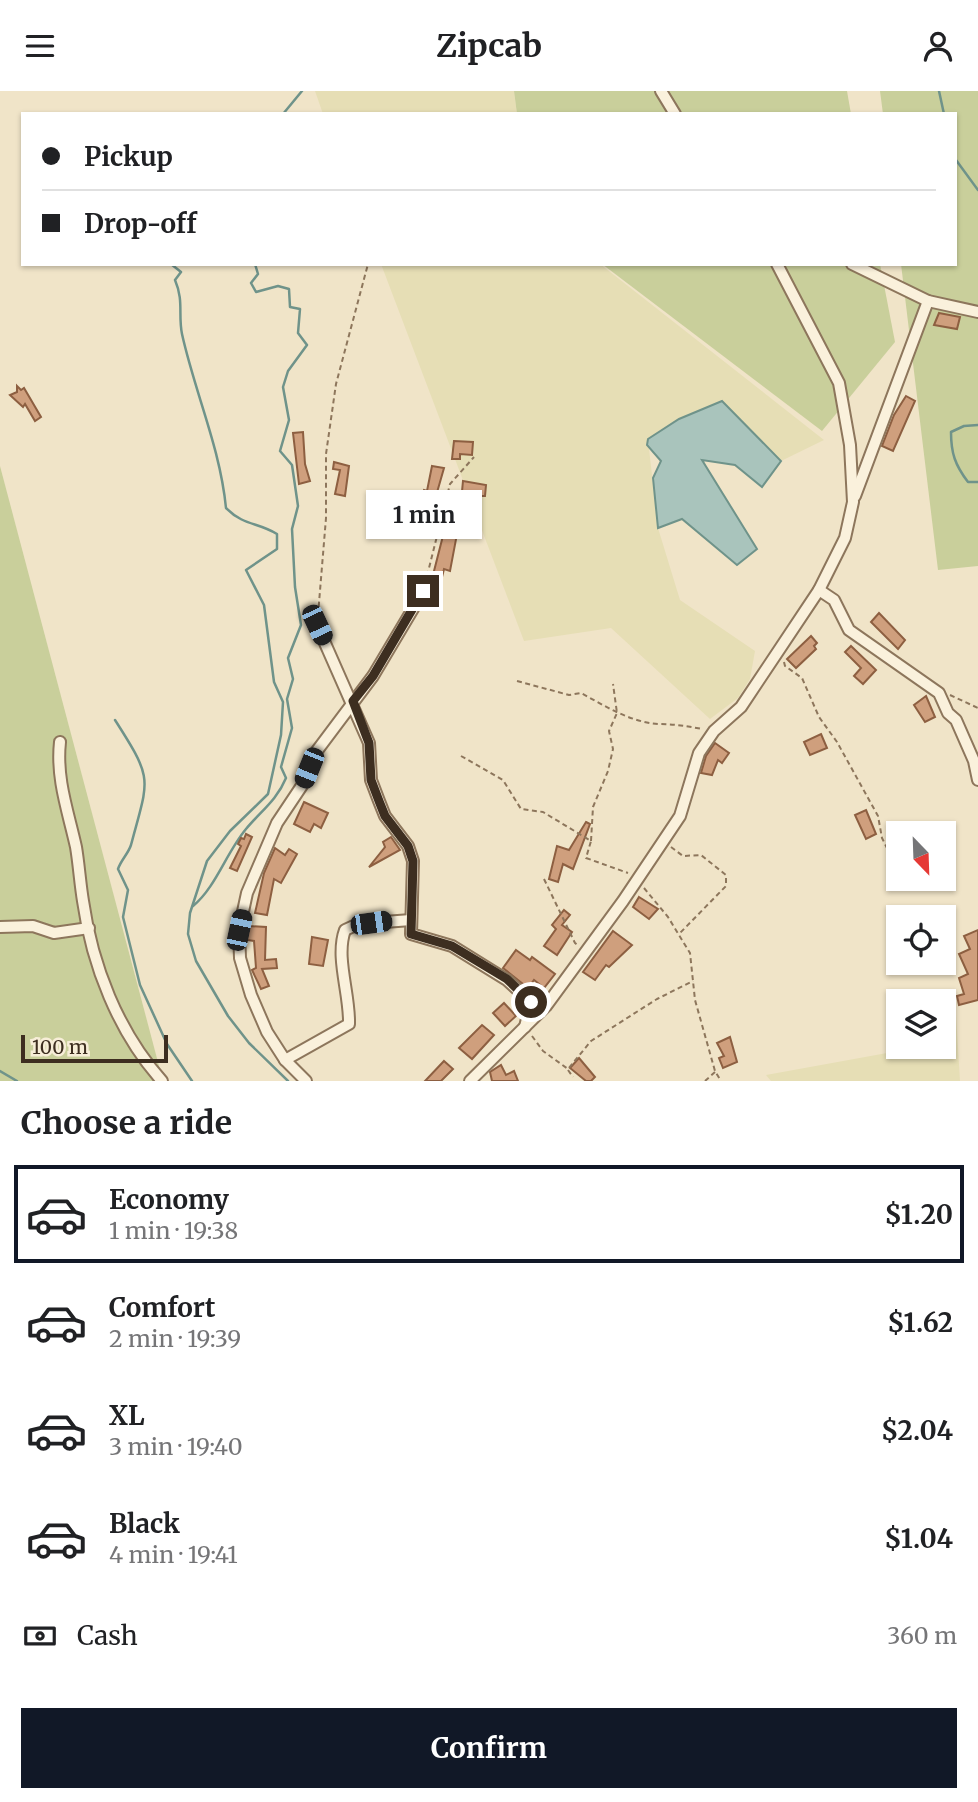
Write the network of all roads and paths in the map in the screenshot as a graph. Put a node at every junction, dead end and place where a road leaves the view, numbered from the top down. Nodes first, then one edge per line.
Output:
1 (661, 91) edge
2 (674, 112) edge
3 (367, 266) edge
4 (778, 266) edge
5 (856, 266) edge
6 (928, 301) junction
7 (978, 313) edge
8 (474, 457) dead end
9 (853, 502) junction
10 (820, 590) junction
11 (423, 591) joint
12 (317, 625) joint
13 (783, 640) junction
14 (517, 681) dead end
15 (613, 684) dead end
16 (939, 693) junction
17 (353, 701) junction
18 (978, 708) edge
19 (617, 713) junction
20 (714, 731) junction
21 (60, 742) dead end
22 (461, 756) dead end
23 (978, 780) edge
24 (591, 841) junction
25 (662, 841) junction
26 (886, 847) edge
27 (639, 878) junction
28 (544, 879) dead end
29 (411, 920) junction
30 (0, 927) edge
31 (89, 928) junction
32 (678, 934) junction
33 (586, 950) junction
34 (694, 981) junction
35 (525, 1028) junction
36 (285, 1059) junction
37 (568, 1069) junction
38 (715, 1071) junction
39 (573, 1076) dead end
40 (475, 1079) edge
41 (162, 1081) edge
42 (306, 1081) edge
43 (705, 1081) edge
44 (721, 1081) edge

1 - 2 street
3 - 12 path
4 - 9 street
5 - 6 street
6 - 7 street
6 - 9 street
8 - 11 path
9 - 10 street
10 - 13 street
10 - 16 street
11 - 17 street
12 - 17 street
13 - 20 street
13 - 26 path
14 - 19 path
15 - 19 path
16 - 18 path
16 - 23 street
17 - 29 street
17 - 36 street
19 - 20 path
19 - 24 path
20 - 25 street
21 - 31 street
22 - 24 path
24 - 27 path
25 - 27 street
25 - 32 path
27 - 32 path
27 - 33 street
28 - 33 path
29 - 35 street
29 - 36 street
30 - 31 street
31 - 41 street
32 - 34 path
33 - 35 street
34 - 37 path
34 - 38 path
35 - 37 path
35 - 40 street
36 - 42 street
37 - 39 path
38 - 43 path
38 - 44 path

